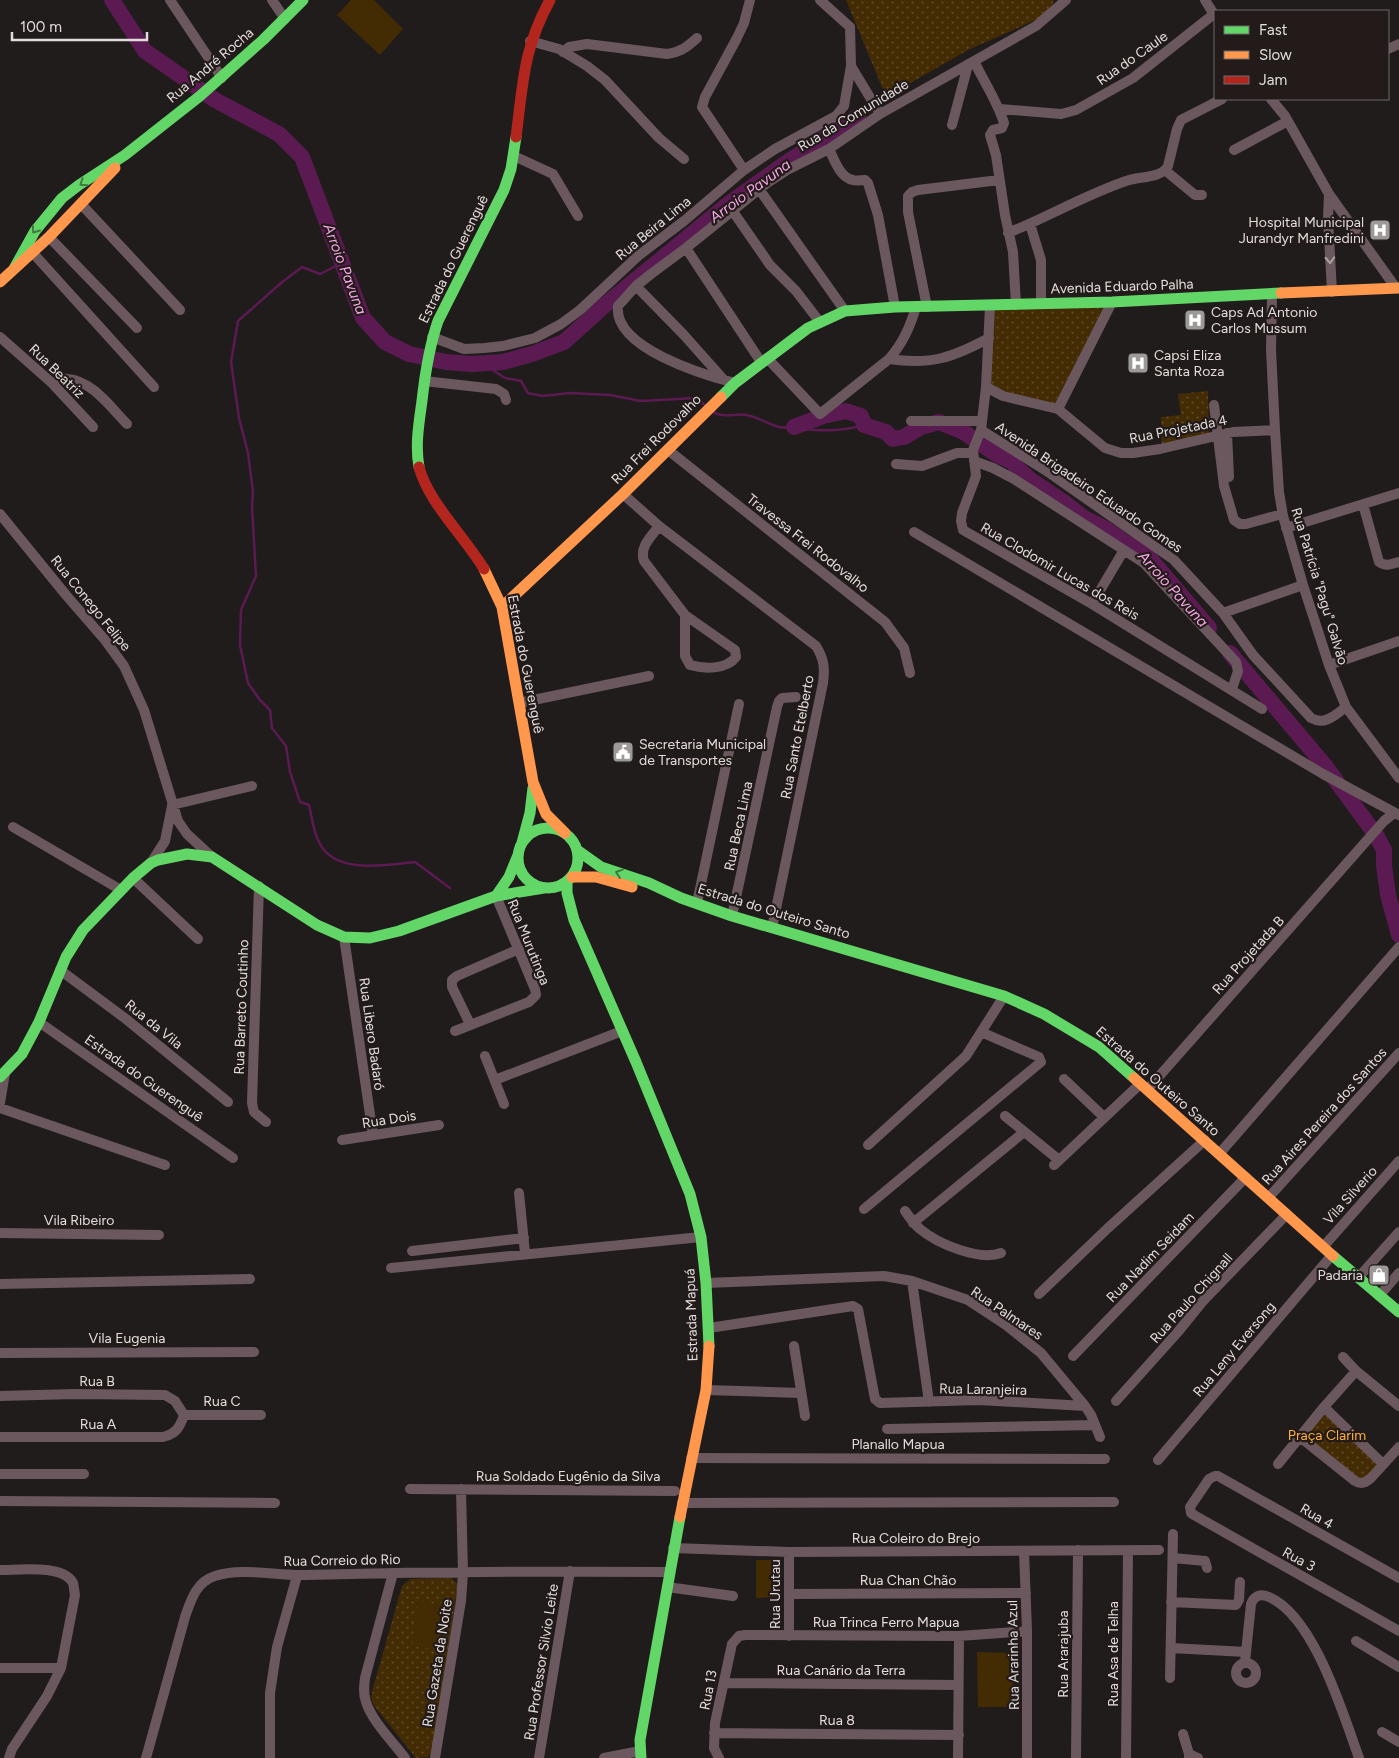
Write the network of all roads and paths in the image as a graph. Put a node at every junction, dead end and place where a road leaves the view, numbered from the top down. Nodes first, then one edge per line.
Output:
1 (170, 0) edge
2 (272, 0) edge
3 (303, 0) edge
4 (550, 0) edge
5 (750, 0) edge
6 (820, 0) edge
7 (1066, 0) edge
8 (1205, 0) edge
9 (1214, 14) edge
10 (1214, 16) edge
11 (285, 19) junction
12 (697, 38) dead end
13 (530, 40) junction
14 (563, 52) junction
15 (971, 63) junction
16 (851, 66) junction
17 (221, 79) junction
18 (867, 90) junction
19 (846, 97) junction
20 (1220, 100) edge
21 (1272, 100) edge
22 (1000, 109) junction
23 (880, 114) junction
24 (1288, 121) junction
25 (952, 125) dead end
26 (133, 149) junction
27 (829, 149) junction
28 (1234, 150) dead end
29 (514, 156) junction
30 (684, 160) dead end
31 (744, 170) junction
32 (1166, 170) junction
33 (999, 180) junction
34 (759, 189) junction
35 (1329, 194) junction
36 (1202, 195) dead end
37 (81, 204) junction
38 (732, 210) junction
39 (578, 216) dead end
40 (1030, 224) junction
41 (1008, 233) junction
42 (49, 237) junction
43 (686, 248) junction
44 (32, 252) junction
45 (15, 268) junction
46 (0, 282) edge
47 (636, 286) junction
48 (1398, 288) edge
49 (1332, 292) junction
50 (1272, 293) junction
51 (1112, 302) junction
52 (1041, 304) junction
53 (1016, 305) junction
54 (990, 306) junction
55 (895, 307) junction
56 (921, 307) junction
57 (180, 310) dead end
58 (845, 311) junction
59 (819, 321) junction
60 (137, 328) dead end
61 (0, 337) edge
62 (989, 338) junction
63 (431, 340) junction
64 (888, 359) junction
65 (764, 360) junction
66 (424, 379) junction
67 (730, 382) junction
68 (52, 383) junction
69 (986, 387) junction
70 (154, 388) dead end
71 (506, 400) dead end
72 (1214, 405) dead end
73 (1058, 409) junction
74 (911, 421) dead end
75 (127, 424) dead end
76 (93, 427) dead end
77 (980, 429) junction
78 (1274, 430) junction
79 (1223, 434) junction
80 (668, 450) junction
81 (974, 455) junction
82 (896, 464) dead end
83 (1399, 493) edge
84 (623, 494) junction
85 (1363, 504) junction
86 (0, 514) edge
87 (1282, 514) junction
88 (659, 526) junction
89 (1286, 528) junction
90 (914, 532) dead end
91 (1124, 550) junction
92 (1399, 562) edge
93 (1303, 585) junction
94 (1092, 604) junction
95 (502, 607) junction
96 (1223, 613) junction
97 (685, 615) junction
98 (1399, 641) edge
99 (1330, 665) junction
100 (910, 672) dead end
101 (650, 676) dead end
102 (1232, 689) junction
103 (796, 697) dead end
104 (518, 703) junction
105 (739, 704) dead end
106 (1346, 708) junction
107 (1262, 709) dead end
108 (1399, 778) edge
109 (533, 782) junction
110 (252, 786) dead end
111 (172, 805) junction
112 (1396, 814) edge
113 (13, 827) dead end
114 (184, 831) junction
115 (565, 833) junction
116 (165, 842) junction
117 (520, 849) junction
118 (577, 850) junction
119 (178, 855) junction
120 (212, 856) junction
121 (151, 863) junction
122 (133, 878) junction
123 (570, 879) junction
124 (259, 886) junction
125 (547, 888) junction
126 (121, 890) junction
127 (496, 896) junction
128 (681, 898) junction
129 (696, 903) junction
130 (732, 916) junction
131 (574, 920) junction
132 (772, 928) junction
133 (344, 937) junction
134 (198, 939) dead end
135 (1399, 947) edge
136 (519, 949) junction
137 (60, 970) junction
138 (1004, 996) junction
139 (39, 1022) junction
140 (470, 1024) junction
141 (455, 1031) dead end
142 (622, 1031) junction
143 (981, 1032) junction
144 (1399, 1053) edge
145 (485, 1056) dead end
146 (3, 1075) edge
147 (495, 1080) junction
148 (1064, 1080) dead end
149 (1143, 1087) junction
150 (228, 1102) dead end
151 (0, 1103) edge
152 (504, 1104) dead end
153 (0, 1108) edge
154 (1005, 1116) dead end
155 (1104, 1117) junction
156 (266, 1122) dead end
157 (439, 1125) dead end
158 (1024, 1132) junction
159 (373, 1135) junction
160 (342, 1140) dead end
161 (1204, 1140) junction
162 (868, 1145) dead end
163 (1220, 1153) junction
164 (233, 1158) dead end
165 (1399, 1161) edge
166 (165, 1165) dead end
167 (1246, 1176) junction
168 (519, 1193) dead end
169 (1268, 1197) junction
170 (864, 1209) dead end
171 (905, 1211) dead end
172 (1287, 1214) junction
173 (913, 1223) junction
174 (1399, 1232) edge
175 (0, 1233) edge
176 (159, 1235) dead end
177 (700, 1237) junction
178 (524, 1238) junction
179 (412, 1251) dead end
180 (1327, 1251) junction
181 (525, 1253) junction
182 (1001, 1253) dead end
183 (391, 1268) dead end
184 (1399, 1273) edge
185 (1358, 1278) junction
186 (250, 1279) dead end
187 (912, 1281) junction
188 (706, 1283) junction
189 (0, 1284) edge
190 (1039, 1294) dead end
191 (1379, 1296) junction
192 (1399, 1312) edge
193 (709, 1328) junction
194 (794, 1346) dead end
195 (254, 1352) dead end
196 (0, 1353) edge
197 (1073, 1356) dead end
198 (1343, 1357) dead end
199 (1356, 1371) junction
200 (706, 1390) junction
201 (800, 1393) junction
202 (0, 1396) edge
203 (1116, 1401) dead end
204 (929, 1402) junction
205 (1085, 1406) junction
206 (1399, 1406) edge
207 (1324, 1407) junction
208 (184, 1415) junction
209 (261, 1415) dead end
210 (805, 1416) dead end
211 (1096, 1425) junction
212 (887, 1429) dead end
213 (0, 1437) edge
214 (1100, 1437) dead end
215 (1300, 1437) junction
216 (1399, 1447) edge
217 (691, 1458) junction
218 (1105, 1459) dead end
219 (1158, 1460) dead end
220 (1278, 1464) dead end
221 (1383, 1464) junction
222 (0, 1474) edge
223 (84, 1474) dead end
224 (410, 1489) dead end
225 (461, 1489) junction
226 (675, 1490) dead end
227 (0, 1501) edge
228 (1114, 1502) dead end
229 (682, 1503) junction
230 (275, 1504) dead end
231 (1190, 1508) joint
232 (1173, 1534) dead end
233 (673, 1548) junction
234 (1078, 1550) junction
235 (1128, 1550) junction
236 (1159, 1550) dead end
237 (1024, 1551) junction
238 (788, 1552) junction
239 (1173, 1558) junction
240 (1206, 1568) dead end
241 (0, 1570) edge
242 (570, 1572) junction
243 (670, 1572) junction
244 (393, 1573) junction
245 (463, 1573) junction
246 (298, 1576) junction
247 (1399, 1578) edge
248 (1240, 1582) dead end
249 (667, 1587) junction
250 (1026, 1592) junction
251 (790, 1594) junction
252 (733, 1596) dead end
253 (1171, 1602) junction
254 (1027, 1631) junction
255 (1399, 1631) edge
256 (745, 1635) joint
257 (789, 1636) junction
258 (959, 1636) junction
259 (1356, 1642) dead end
260 (1171, 1648) junction
261 (1399, 1667) edge
262 (0, 1668) edge
263 (61, 1668) junction
264 (1170, 1678) dead end
265 (724, 1683) junction
266 (958, 1685) junction
267 (1382, 1732) dead end
268 (714, 1733) junction
269 (1182, 1734) dead end
270 (959, 1735) junction
271 (1399, 1742) edge
272 (640, 1754) edge
273 (1192, 1757) edge
274 (9, 1758) edge
275 (146, 1758) edge
276 (270, 1758) edge
277 (405, 1758) edge
278 (435, 1758) edge
279 (539, 1758) edge
280 (604, 1758) edge
281 (719, 1758) edge
282 (958, 1758) edge
283 (1027, 1758) edge
284 (1076, 1758) edge
285 (1126, 1758) edge
286 (1359, 1758) edge

1 - 17 street
2 - 11 street
3 - 11 main road, Rua André Rocha
4 - 13 main road, Estrada do Guerenguê
5 - 31 street
6 - 16 street, Rua Beira Lima
7 - 15 street, Rua da Comunidade
8 - 9 street
10 - 22 street, Rua do Caule
11 - 17 main road, Rua André Rocha
12 - 14 street
13 - 14 street
13 - 29 main road, Estrada do Guerenguê
14 - 30 street
15 - 22 street
15 - 23 street, Rua da Comunidade
15 - 25 street
16 - 18 street
16 - 19 street, Rua Beira Lima
17 - 26 main road, Rua André Rocha
18 - 19 street
18 - 23 street
19 - 31 street, Rua Beira Lima
20 - 32 street
21 - 24 street
22 - 33 street
23 - 27 street, Rua da Comunidade
24 - 28 street
24 - 35 street
26 - 37 main road, Rua André Rocha
26 -> 45 main road, Rua André Rocha
27 - 34 street, Rua da Comunidade
27 - 55 street
29 - 39 street
29 - 63 main road, Estrada do Guerenguê
31 - 63 street, Rua Beira Lima
32 - 36 street
32 - 40 street
33 - 41 street
33 - 56 street
34 - 38 street, Rua da Comunidade
34 - 58 street
35 - 48 street
35 -> 49 street
37 - 42 main road, Rua André Rocha
37 - 57 street
38 - 43 street, Rua da Comunidade
38 - 59 street
40 - 41 street
40 - 52 street
41 - 53 street
42 - 44 main road, Rua André Rocha
42 - 60 street
43 - 47 street, Rua da Comunidade
43 - 65 street
44 - 45 main road, Rua André Rocha
44 - 70 street
45 - 46 main road, Rua André Rocha
47 - 67 street
47 - 67 street, Rua da Comunidade
48 - 49 main road, Avenida Eduardo Palha
49 - 50 main road, Avenida Eduardo Palha
50 - 51 main road, Avenida Eduardo Palha
50 - 78 street, Rua Patrícia "Pagu" Galvão
51 - 52 main road, Avenida Eduardo Palha
51 - 73 street
52 - 53 main road, Avenida Eduardo Palha
53 - 54 main road, Avenida Eduardo Palha
54 - 56 main road, Avenida Eduardo Palha
54 - 62 street, Rua Clodomir Lucas dos Reis
55 - 56 main road, Avenida Eduardo Palha
55 - 58 main road, Avenida Eduardo Palha
56 - 64 street
58 - 59 main road, Rua Frei Rodovalho
59 - 65 main road, Rua Frei Rodovalho
61 - 68 street, Rua Beatriz
62 - 64 street
62 - 69 street, Rua Clodomir Lucas dos Reis
63 - 66 main road, Estrada do Guerenguê
64 - 65 street
65 - 67 main road, Rua Frei Rodovalho
66 - 71 street
66 - 95 main road, Estrada do Guerenguê
67 - 80 main road, Rua Frei Rodovalho
68 - 75 street
68 - 76 street, Rua Beatriz
69 - 73 street, Rua Projetada 4
69 - 77 street, Rua Clodomir Lucas dos Reis
72 - 79 street
73 - 79 street, Rua Projetada 4
74 - 77 street
77 - 81 street, Rua Clodomir Lucas dos Reis
77 - 96 street, Avenida Brigadeiro Eduardo Gomes
78 - 79 street, Rua Projetada 4
78 - 87 street, Rua Patrícia "Pagu" Galvão
79 - 87 street
80 - 84 main road, Rua Frei Rodovalho
80 - 100 street, Travessa Frei Rodovalho
81 - 82 street
81 - 91 street
81 - 94 street, Rua Clodomir Lucas dos Reis
83 - 85 street
84 - 88 street, Rua Santo Etelberto
84 - 95 main road, Rua Frei Rodovalho
85 - 89 street
85 - 92 street
86 - 111 street, Rua Conego Felipe
87 - 89 street, Rua Patrícia "Pagu" Galvão
88 - 97 street
88 - 132 street, Rua Santo Etelberto
89 - 93 street, Rua Patrícia "Pagu" Galvão
90 - 112 street
91 - 94 street
91 - 102 street
93 - 96 street
93 - 99 street, Rua Patrícia "Pagu" Galvão
94 - 102 street, Rua Clodomir Lucas dos Reis
95 - 104 main road, Estrada do Guerenguê
96 - 106 street, Avenida Brigadeiro Eduardo Gomes
97 - 97 street
98 - 99 street
99 - 106 street, Rua Patrícia "Pagu" Galvão
101 - 104 street
102 - 107 street, Rua Clodomir Lucas dos Reis
103 - 130 street, Rua Beca Lima
104 - 109 main road, Estrada do Guerenguê
105 - 129 street, Rua Beca Lima
106 - 108 street, Rua Patrícia "Pagu" Galvão
109 - 115 main road, Estrada do Guerenguê
109 - 117 main road, Estrada do Guerenguê
110 - 111 street
111 - 114 street, Rua Conego Felipe
111 - 116 street, Rua Conego Felipe
112 - 149 street, Rua Projetada B
113 - 126 street
114 - 119 street
114 - 120 street, Rua Conego Felipe
115 - 117 main road
115 - 118 main road
116 - 119 street
116 - 121 street, Rua Conego Felipe
117 - 125 main road
117 - 127 main road, Estrada do Guerenguê
118 - 123 main road
128 -> 118 main road, Estrada do Outeiro Santo
119 - 120 main road
119 - 121 main road
120 - 124 main road
121 - 122 main road
122 - 126 main road
122 - 134 street
123 - 125 main road
123 - 128 main road, Estrada do Outeiro Santo
123 - 131 main road, Estrada Mapuá
124 - 133 main road
124 - 156 street, Rua Barreto Coutinho
125 - 127 main road
125 - 131 main road, Estrada Mapuá
126 - 137 main road
127 - 133 main road
127 - 136 street, Rua Murutinga
128 - 129 main road, Estrada do Outeiro Santo
129 - 130 main road, Estrada do Outeiro Santo
130 - 132 main road, Estrada do Outeiro Santo
131 - 142 main road, Estrada Mapuá
132 - 138 main road, Estrada do Outeiro Santo
133 - 159 street, Rua Libero Badaró
135 - 163 street
136 - 140 street
136 - 140 street, Rua Murutinga
137 - 139 main road
137 - 150 street, Rua da Vila
138 - 143 street
138 - 149 main road, Estrada do Outeiro Santo
139 - 146 main road
139 - 164 street, Estrada do Guerenguê
140 - 141 street
142 - 147 street
142 - 177 main road, Estrada Mapuá
143 - 162 street
143 - 170 street
144 - 169 street, Rua Aires Pereira dos Santos
145 - 147 street
146 - 151 street
147 - 152 street
148 - 155 street
149 - 155 street, Rua Projetada B
149 - 161 main road, Estrada do Outeiro Santo
153 - 166 street
154 - 158 street
155 - 158 street, Rua Projetada B
157 - 159 street, Rua Dois
158 - 173 street
159 - 160 street, Rua Dois
161 - 163 main road, Estrada do Outeiro Santo
161 - 190 street
163 - 167 main road, Estrada do Outeiro Santo
165 - 180 street, Vila Silverio
167 - 169 main road, Estrada do Outeiro Santo
167 - 197 street, Rua Nadim Seidam
168 - 178 street
169 - 172 main road, Estrada do Outeiro Santo
171 - 173 street
172 - 180 main road, Estrada do Outeiro Santo
172 - 203 street, Rua Paulo Chignall
173 - 182 street
174 - 185 street
175 - 176 street, Vila Ribeiro
177 - 181 street
177 - 188 main road, Estrada Mapuá
178 - 179 street
178 - 181 street
180 - 185 main road, Estrada do Outeiro Santo
180 - 219 street, Rua Leny Eversong
181 - 183 street
184 - 191 street
185 - 191 main road, Estrada do Outeiro Santo
186 - 189 street
187 - 188 street, Rua Palmares
187 - 204 street
187 - 205 street, Rua Palmares
188 - 193 main road, Estrada Mapuá
191 - 192 main road, Estrada do Outeiro Santo
193 - 200 main road, Estrada Mapuá
193 - 204 street, Rua Laranjeira
194 - 201 street
195 - 196 street, Vila Eugenia
198 - 199 street
199 - 206 street
199 - 207 street
200 - 201 street
200 - 217 main road, Estrada Mapuá
201 - 210 street
202 - 208 street, Rua B
204 - 205 street, Rua Laranjeira
205 - 211 street, Rua Palmares
207 - 215 street
207 - 221 street
208 - 209 street, Rua C
208 - 213 street, Rua A
211 - 212 street
211 - 214 street, Rua Palmares
215 - 220 street
215 - 221 street
216 - 221 street
217 - 218 street, Planallo Mapua
217 - 229 main road, Estrada Mapuá
222 - 223 street
224 - 225 street, Rua Soldado Eugênio da Silva
225 - 226 street, Rua Soldado Eugênio da Silva
225 - 245 street, Rua Soldado Eugênio da Silva
227 - 230 street
228 - 229 street
229 - 233 main road, Estrada Mapuá
231 - 247 street, Rua 4
231 - 255 street, Rua 3
232 - 239 street
233 - 238 street, Rua Coleiro do Brejo
233 - 243 main road, Estrada Mapuá
234 - 235 street, Rua Coleiro do Brejo
234 - 237 street, Rua Coleiro do Brejo
234 - 284 street, Rua Ararajuba
235 - 236 street, Rua Coleiro do Brejo
235 - 285 street, Rua Asa de Telha
237 - 238 street, Rua Coleiro do Brejo
237 - 250 street, Rua Ararinha Azul
238 - 251 street, Rua Urutau
239 - 240 street
239 - 253 street
241 - 263 street
242 - 243 street, Rua Correio do Rio
242 - 245 street, Rua Correio do Rio
242 - 279 street, Rua Professor Silvio Leite
243 - 249 main road, Estrada Mapuá
244 - 245 street, Rua Correio do Rio
244 - 246 street, Rua Correio do Rio
244 - 277 street
245 - 278 street, Rua Gazeta da Noite
246 - 275 street, Rua Correio do Rio
246 - 276 street
248 - 253 street
249 - 252 street
249 - 272 main road, Estrada Mapuá
250 - 251 street, Rua Chan Chão
250 - 254 street, Rua Ararinha Azul
251 - 257 street, Rua Urutau
253 - 260 street
254 - 258 street, Rua Trinca Ferro Mapua
254 - 283 street, Rua Ararinha Azul
256 - 257 street, Rua Trinca Ferro Mapua
256 - 265 street, Rua 13
257 - 258 street, Rua Trinca Ferro Mapua
258 - 266 street
259 - 261 street
260 - 264 street
260 - 286 street
262 - 263 street
263 - 274 street
265 - 266 street, Rua Canário da Terra
265 - 268 street, Rua 13
266 - 270 street
267 - 271 street
268 - 270 street, Rua 8
268 - 281 street, Rua 13
269 - 273 street
270 - 282 street
272 - 280 street

